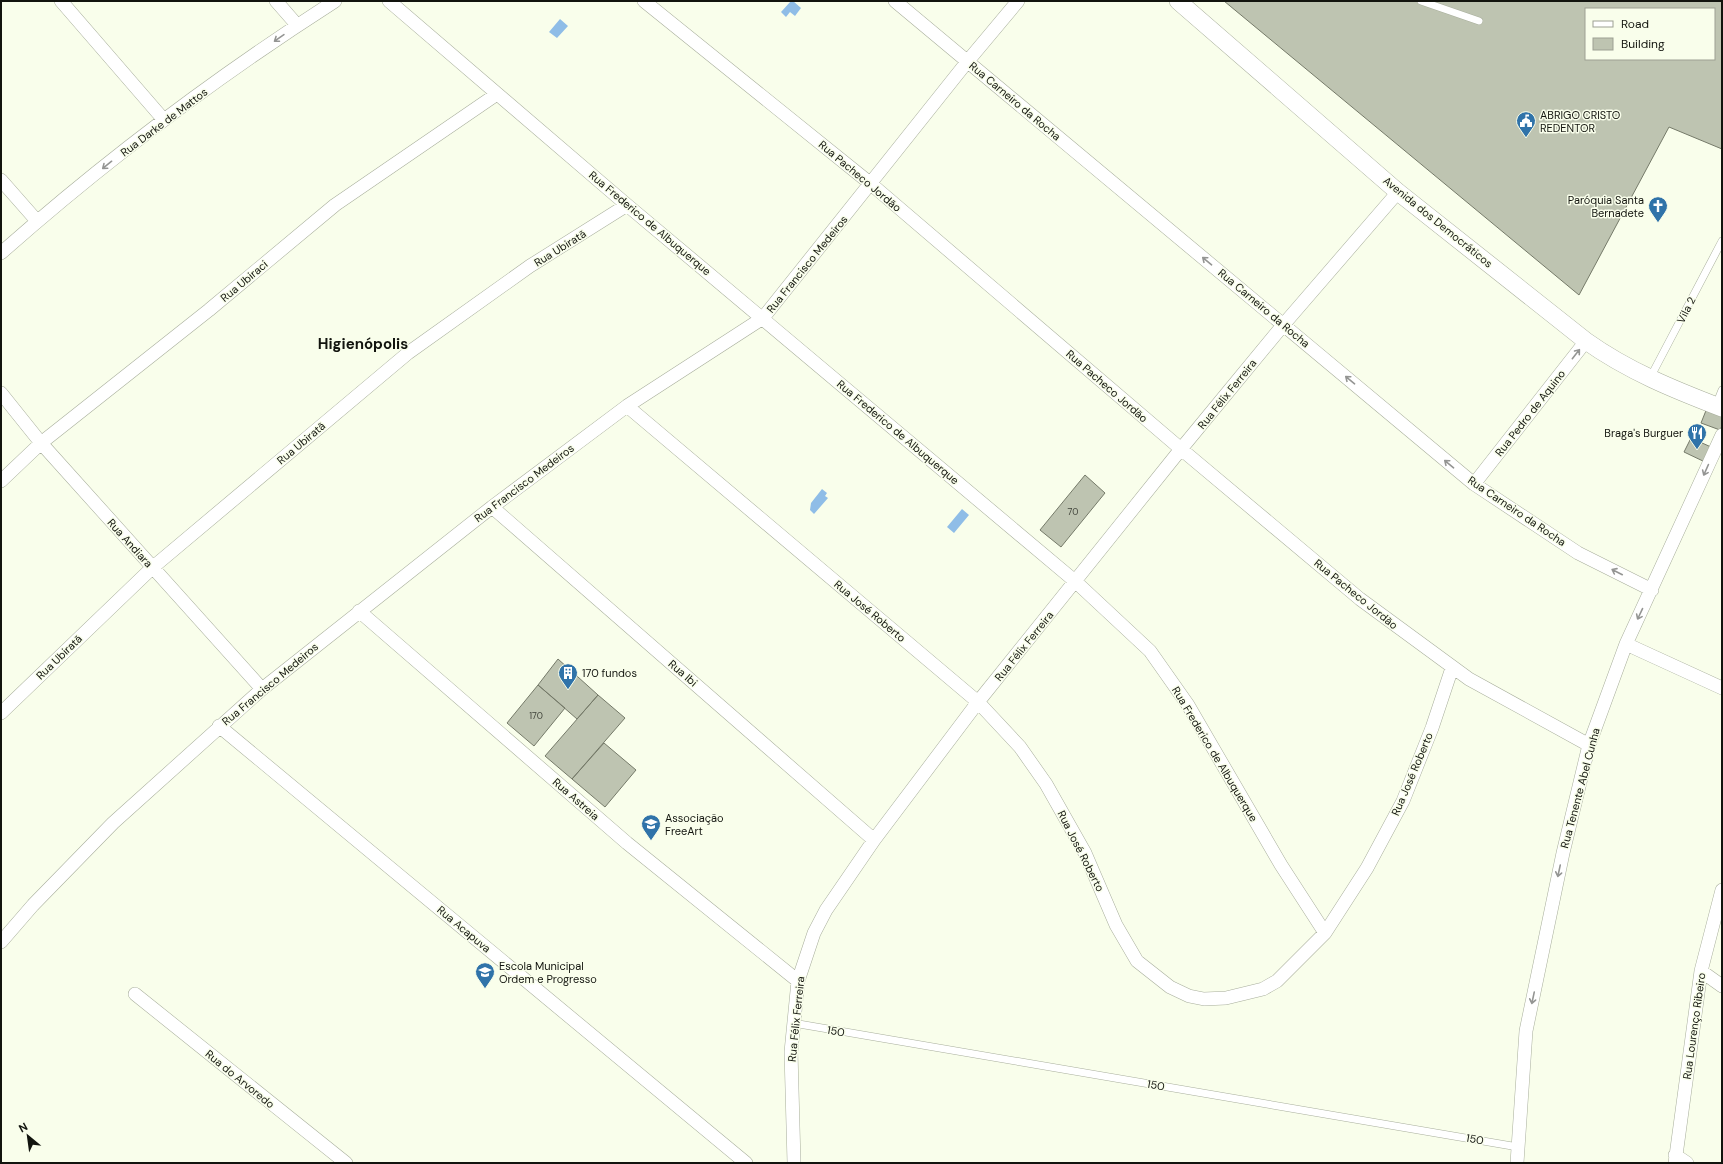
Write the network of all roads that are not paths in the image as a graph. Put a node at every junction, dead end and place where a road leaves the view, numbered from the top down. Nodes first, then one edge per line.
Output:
1 (61, 1) edge
2 (276, 1) edge
3 (335, 1) edge
4 (389, 1) edge
5 (644, 1) edge
6 (895, 1) edge
7 (1018, 1) edge
8 (1178, 1) edge
9 (1421, 1) edge
10 (1479, 21) dead end
11 (297, 25) junction
12 (967, 62) junction
13 (497, 94) junction
14 (164, 120) junction
15 (1, 180) edge
16 (871, 184) junction
17 (1398, 192) junction
18 (627, 205) junction
19 (37, 221) junction
20 (1722, 241) edge
21 (1, 253) edge
22 (763, 318) junction
23 (1284, 324) junction
24 (1586, 341) junction
25 (1650, 378) junction
26 (1, 394) edge
27 (1720, 401) edge
28 (627, 406) junction
29 (1722, 435) edge
30 (41, 443) junction
31 (1181, 449) junction
32 (1, 481) edge
33 (1474, 484) junction
34 (492, 507) junction
35 (152, 568) junction
36 (1076, 582) junction
37 (1652, 590) junction
38 (359, 611) junction
39 (1626, 644) junction
40 (1452, 668) junction
41 (262, 688) junction
42 (1722, 688) edge
43 (978, 702) junction
44 (1, 712) edge
45 (219, 726) junction
46 (1589, 745) junction
47 (874, 840) junction
48 (1722, 890) edge
49 (1325, 933) junction
50 (1, 942) edge
51 (1701, 971) junction
52 (798, 981) junction
53 (1722, 986) edge
54 (135, 994) dead end
55 (793, 1024) junction
56 (1518, 1147) junction
57 (1675, 1159) edge
58 (346, 1163) edge
59 (746, 1163) edge
60 (794, 1163) edge
61 (1517, 1163) edge
62 (1687, 1163) edge

1 - 14 street
2 - 11 street
3 - 11 street, Rua Darke de Mattos
4 - 13 street, Rua Frederico de Albuquerque
5 - 16 street, Rua Pacheco Jordão
6 - 12 street, Rua Carneiro da Rocha
7 - 12 street, Rua Francisco Medeiros
8 - 17 street, Avenida dos Democráticos
9 - 10 lane
11 -> 14 street, Rua Darke de Mattos
12 - 16 street, Rua Francisco Medeiros
23 -> 12 street, Rua Carneiro da Rocha
13 - 18 street, Rua Frederico de Albuquerque
13 - 30 street, Rua Ubiraci
14 -> 19 street, Rua Darke de Mattos
15 - 19 street
16 - 22 street, Rua Francisco Medeiros
16 - 31 street, Rua Pacheco Jordão
17 - 23 street, Rua Félix Ferreira
17 - 24 street, Avenida dos Democráticos
18 - 22 street, Rua Frederico de Albuquerque
18 - 35 street, Rua Ubiratã
19 - 21 street, Rua Darke de Mattos
20 - 25 lane, Vila 2
22 - 28 street, Rua Francisco Medeiros
22 - 36 street, Rua Frederico de Albuquerque
23 - 31 street, Rua Félix Ferreira
33 -> 23 street, Rua Carneiro da Rocha
24 - 25 street, Avenida dos Democráticos
33 -> 24 street, Rua Pedro de Aquino
25 - 27 street, Avenida dos Democráticos
26 - 30 street, Rua Andiara
28 - 34 street, Rua Francisco Medeiros
28 - 43 street, Rua José Roberto
29 -> 37 street, Rua Tenente Abel Cunha
30 - 32 street, Rua Ubiraci
30 - 35 street, Rua Andiara
31 - 36 street, Rua Félix Ferreira
31 - 40 street, Rua Pacheco Jordão
37 -> 33 street, Rua Carneiro da Rocha
34 - 38 street, Rua Francisco Medeiros
34 - 47 street, Rua Ibi
35 - 41 street, Rua Andiara
35 - 44 street, Rua Ubiratã
36 - 43 street, Rua Félix Ferreira
36 - 49 street, Rua Frederico de Albuquerque
37 -> 39 street, Rua Tenente Abel Cunha
38 - 41 street, Rua Francisco Medeiros
38 - 52 street, Rua Astreia
39 - 42 street
39 - 46 street, Rua Tenente Abel Cunha
40 - 46 street, Rua Pacheco Jordão
40 - 49 street, Rua José Roberto
41 - 45 street, Rua Francisco Medeiros
43 - 47 street, Rua Félix Ferreira
43 - 49 street, Rua José Roberto
45 - 50 street, Rua Francisco Medeiros
45 - 59 street, Rua Acapuva
46 -> 56 street, Rua Tenente Abel Cunha
47 - 52 street, Rua Félix Ferreira
48 - 51 street, Rua Lourenço Ribeiro
51 - 53 street
51 - 57 street, Rua Lourenço Ribeiro
52 - 55 street, Rua Félix Ferreira
54 - 58 street, Rua do Arvoredo
55 - 56 lane, 150
55 - 60 street, Rua Félix Ferreira
56 - 61 street, Rua Tenente Abel Cunha
57 - 62 street

